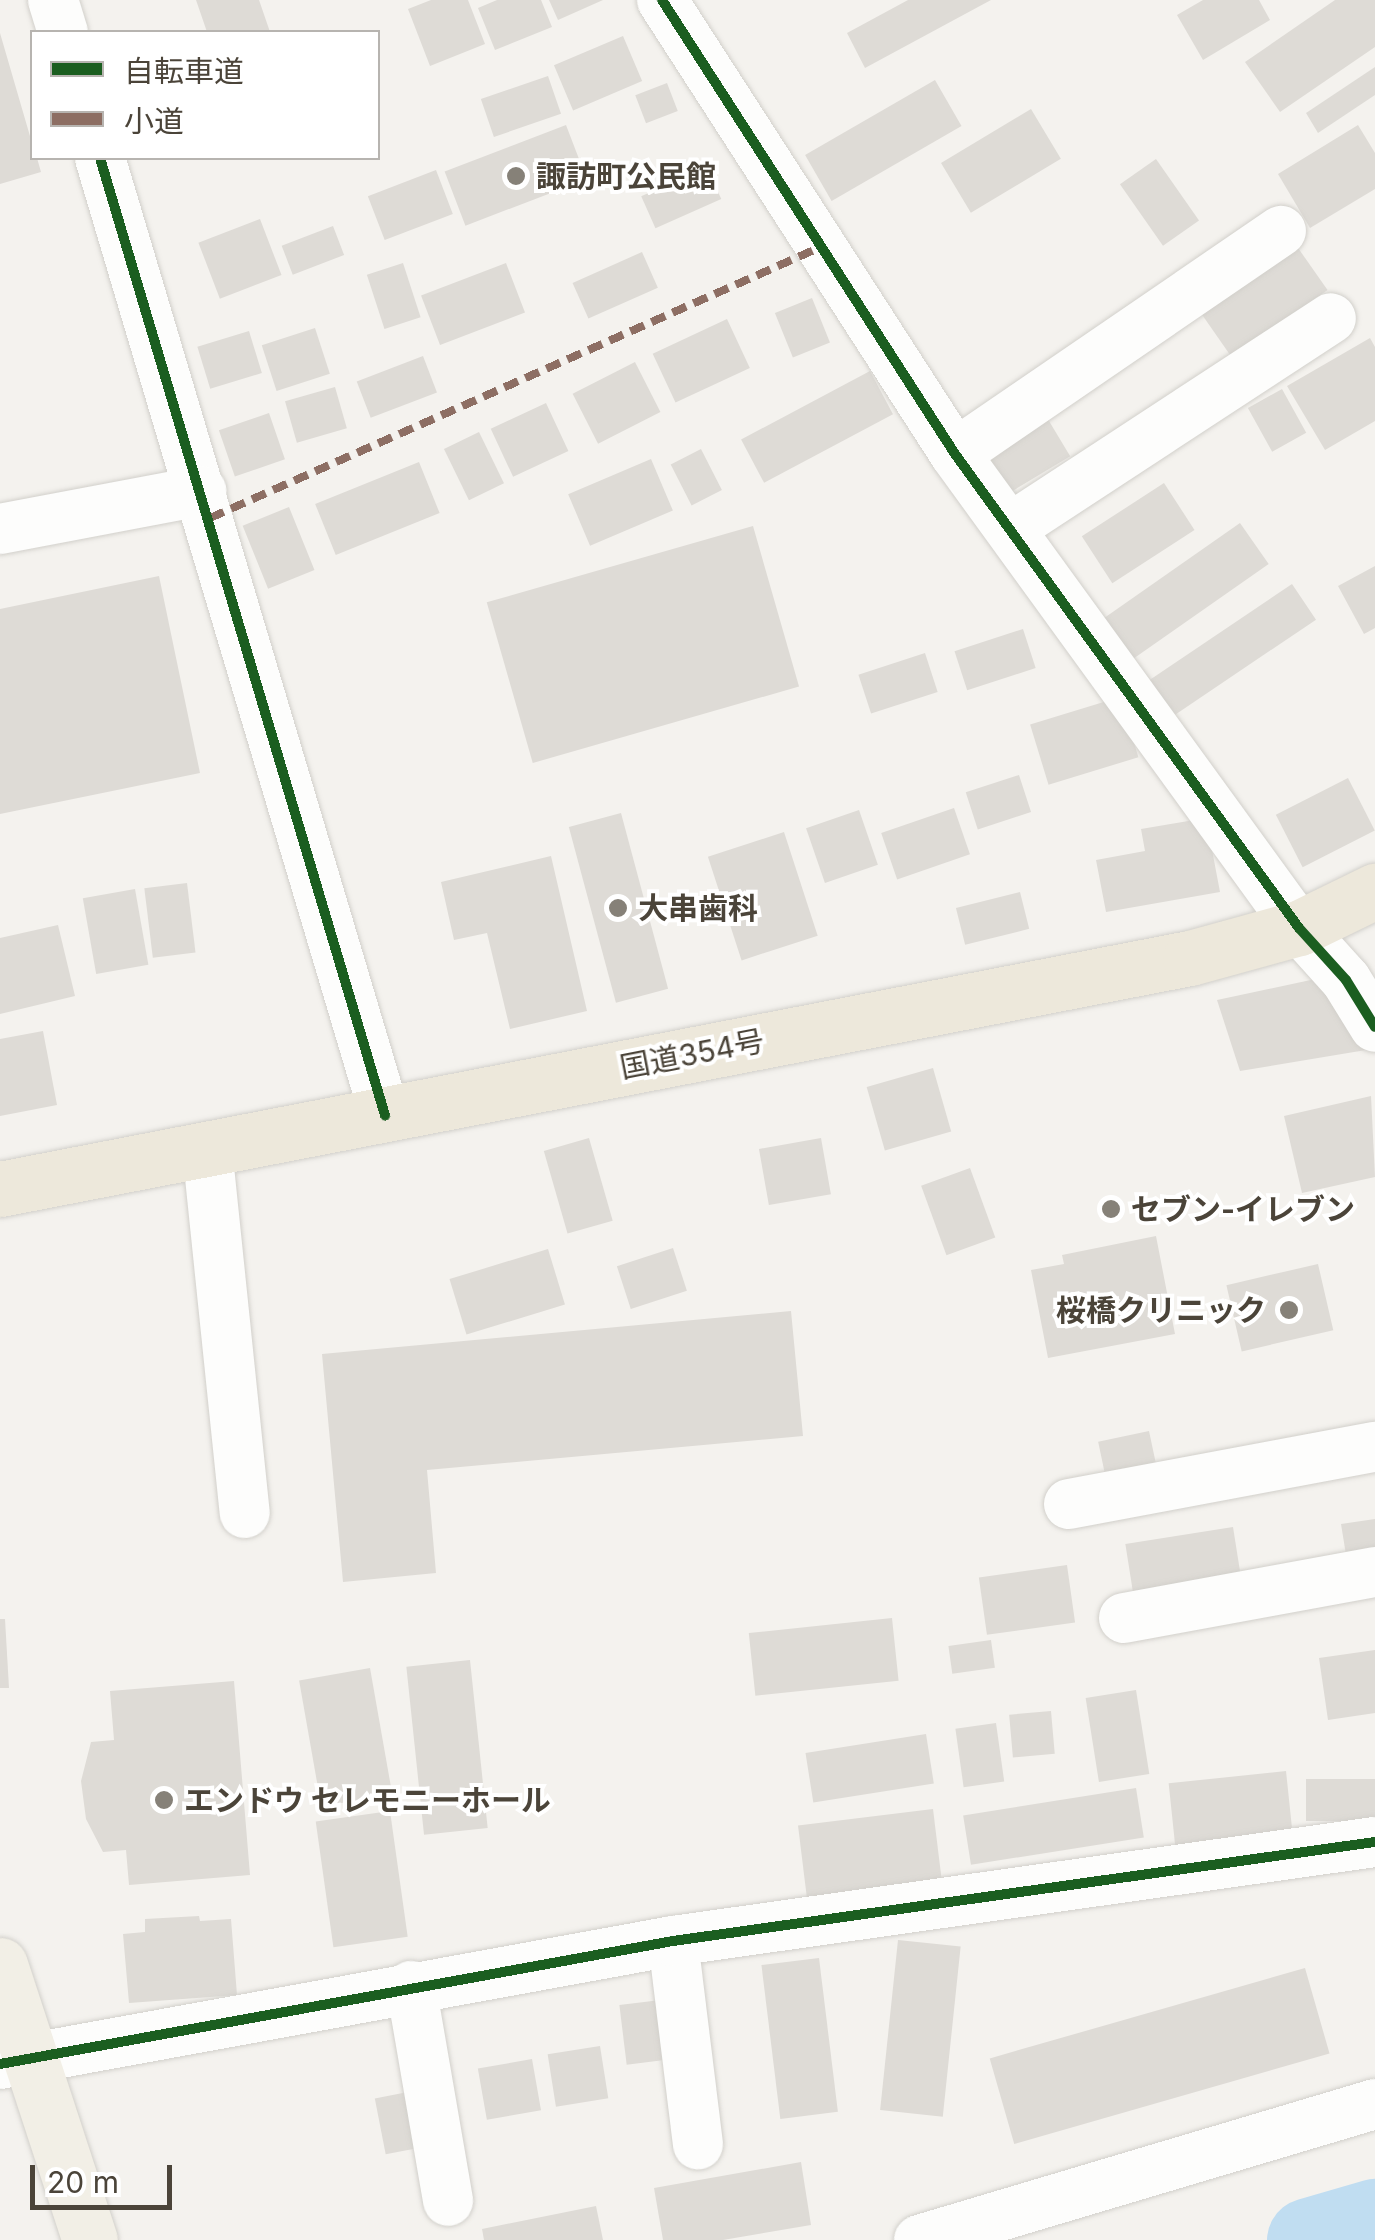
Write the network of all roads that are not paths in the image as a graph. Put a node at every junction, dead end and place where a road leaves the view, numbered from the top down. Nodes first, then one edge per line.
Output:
1 (53, 0) edge
2 (662, 0) edge
3 (62, 30) edge
4 (101, 160) edge
5 (1281, 231) dead end
6 (1330, 318) dead end
7 (956, 454) junction
8 (201, 492) junction
9 (1012, 527) junction
10 (0, 529) edge
11 (1375, 890) edge
12 (1299, 928) junction
13 (1375, 1027) edge
14 (385, 1115) junction
15 (207, 1148) junction
16 (0, 1189) edge
17 (1375, 1446) edge
18 (1068, 1504) dead end
19 (245, 1514) dead end
20 (1375, 1572) edge
21 (1124, 1618) dead end
22 (1375, 1842) edge
23 (673, 1941) junction
24 (0, 1965) edge
25 (411, 1986) junction
26 (16, 2061) edge
27 (1375, 2104) edge
28 (698, 2144) dead end
29 (448, 2201) dead end
30 (90, 2240) edge
31 (919, 2240) edge

1 - 3 street
2 - 7 street
4 - 8 street
5 - 7 street
6 - 9 street
7 - 9 street
8 - 10 street
8 - 14 street
9 - 12 street
11 - 12 highway, 国道354号
12 - 13 street
12 - 14 highway, 国道354号
14 - 15 highway, 国道354号
15 - 16 highway, 国道354号
15 - 19 street
17 - 18 street
20 - 21 street
22 - 23 street
23 - 25 street
23 - 28 street
24 - 26 main road
25 - 26 street
25 - 29 street
26 - 30 main road
27 - 31 street

